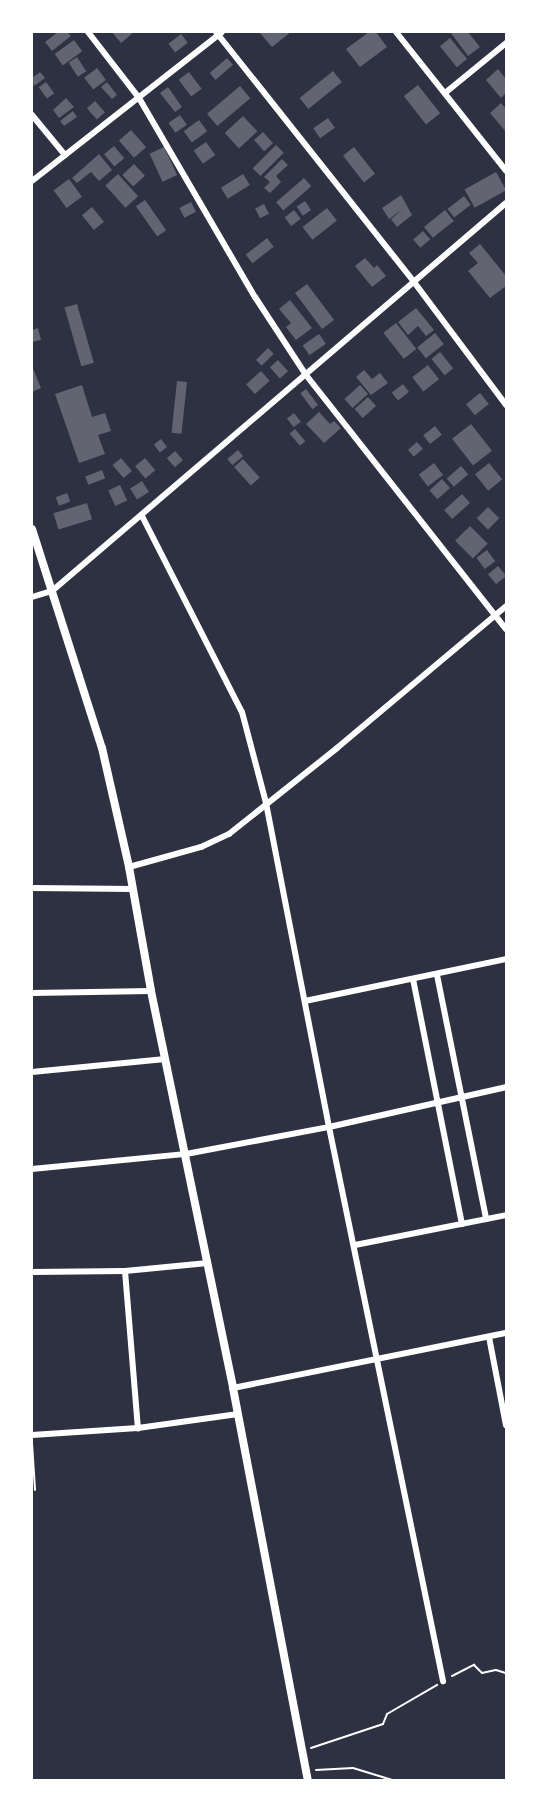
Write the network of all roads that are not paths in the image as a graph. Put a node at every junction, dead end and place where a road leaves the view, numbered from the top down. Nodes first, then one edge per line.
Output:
1 (88, 32) edge
2 (219, 32) edge
3 (396, 32) edge
4 (507, 43) edge
5 (445, 93) junction
6 (139, 98) junction
7 (32, 115) edge
8 (65, 155) junction
9 (507, 171) edge
10 (32, 181) edge
11 (507, 203) edge
12 (414, 282) junction
13 (306, 375) junction
14 (507, 405) edge
15 (142, 516) junction
16 (32, 529) edge
17 (52, 591) junction
18 (32, 597) edge
19 (507, 606) edge
20 (496, 615) junction
21 (507, 629) edge
22 (266, 803) junction
23 (129, 867) junction
24 (32, 888) edge
25 (133, 889) junction
26 (507, 959) edge
27 (437, 975) junction
28 (413, 980) junction
29 (151, 991) junction
30 (32, 993) edge
31 (305, 1001) junction
32 (165, 1059) junction
33 (32, 1072) edge
34 (507, 1087) edge
35 (462, 1097) junction
36 (437, 1101) junction
37 (329, 1126) junction
38 (186, 1154) junction
39 (32, 1169) edge
40 (507, 1215) edge
41 (486, 1219) junction
42 (462, 1224) junction
43 (355, 1245) junction
44 (208, 1263) junction
45 (125, 1271) junction
46 (32, 1272) edge
47 (507, 1333) edge
48 (489, 1337) junction
49 (376, 1359) junction
50 (233, 1388) junction
51 (238, 1414) junction
52 (507, 1425) edge
53 (138, 1428) junction
54 (32, 1435) edge
55 (443, 1681) road end
56 (308, 1776) edge

1 - 6 street
2 - 6 street
2 - 12 street
3 - 5 street
4 - 5 street
5 - 9 street
6 - 8 street
6 - 13 street
7 - 8 street
8 - 10 street
11 - 12 street
12 - 13 street
12 - 14 street
13 - 15 street
13 - 20 street
15 - 17 street
15 - 22 street
16 - 17 main road
17 - 18 street
17 - 23 main road
19 - 20 street
20 - 21 street
20 - 22 street
22 - 23 street
22 - 31 street
23 - 25 main road
24 - 25 street
25 - 29 main road
26 - 27 street
27 - 28 street
27 - 35 street
28 - 31 street
28 - 36 street
29 - 30 street
29 - 32 main road
31 - 37 street
32 - 33 street
32 - 38 main road
34 - 35 street
35 - 36 street
35 - 41 street
36 - 37 street
36 - 42 street
37 - 38 street
37 - 43 street
38 - 39 street
38 - 44 main road
40 - 41 street
41 - 42 street
42 - 43 street
43 - 49 street
44 - 45 street
44 - 50 main road
45 - 46 street
45 - 53 street
47 - 48 street
48 - 49 street
48 - 52 street
49 - 50 street
49 - 55 street
50 - 51 main road
51 - 53 street
51 - 56 main road
53 - 54 street

